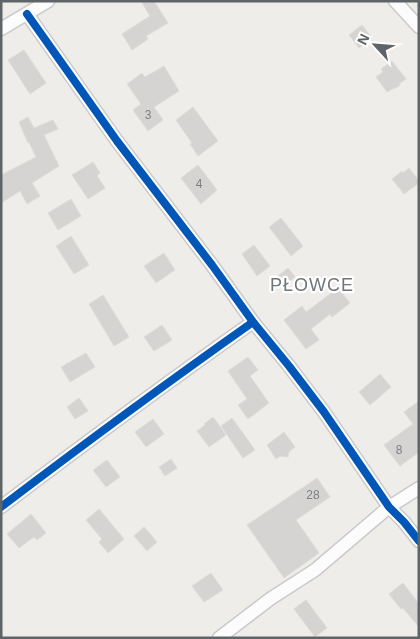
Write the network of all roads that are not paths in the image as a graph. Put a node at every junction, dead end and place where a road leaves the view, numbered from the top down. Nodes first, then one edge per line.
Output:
1 (48, 1) edge
2 (395, 1) edge
3 (27, 14) junction
4 (419, 27) edge
5 (1, 29) edge
6 (253, 322) junction
7 (419, 488) edge
8 (1, 507) edge
9 (389, 507) junction
10 (419, 540) edge
11 (218, 638) edge

1 - 3 street
2 - 4 street
3 - 5 street
3 - 6 street
6 - 8 street
6 - 9 street
7 - 9 street
9 - 10 street
9 - 11 street

